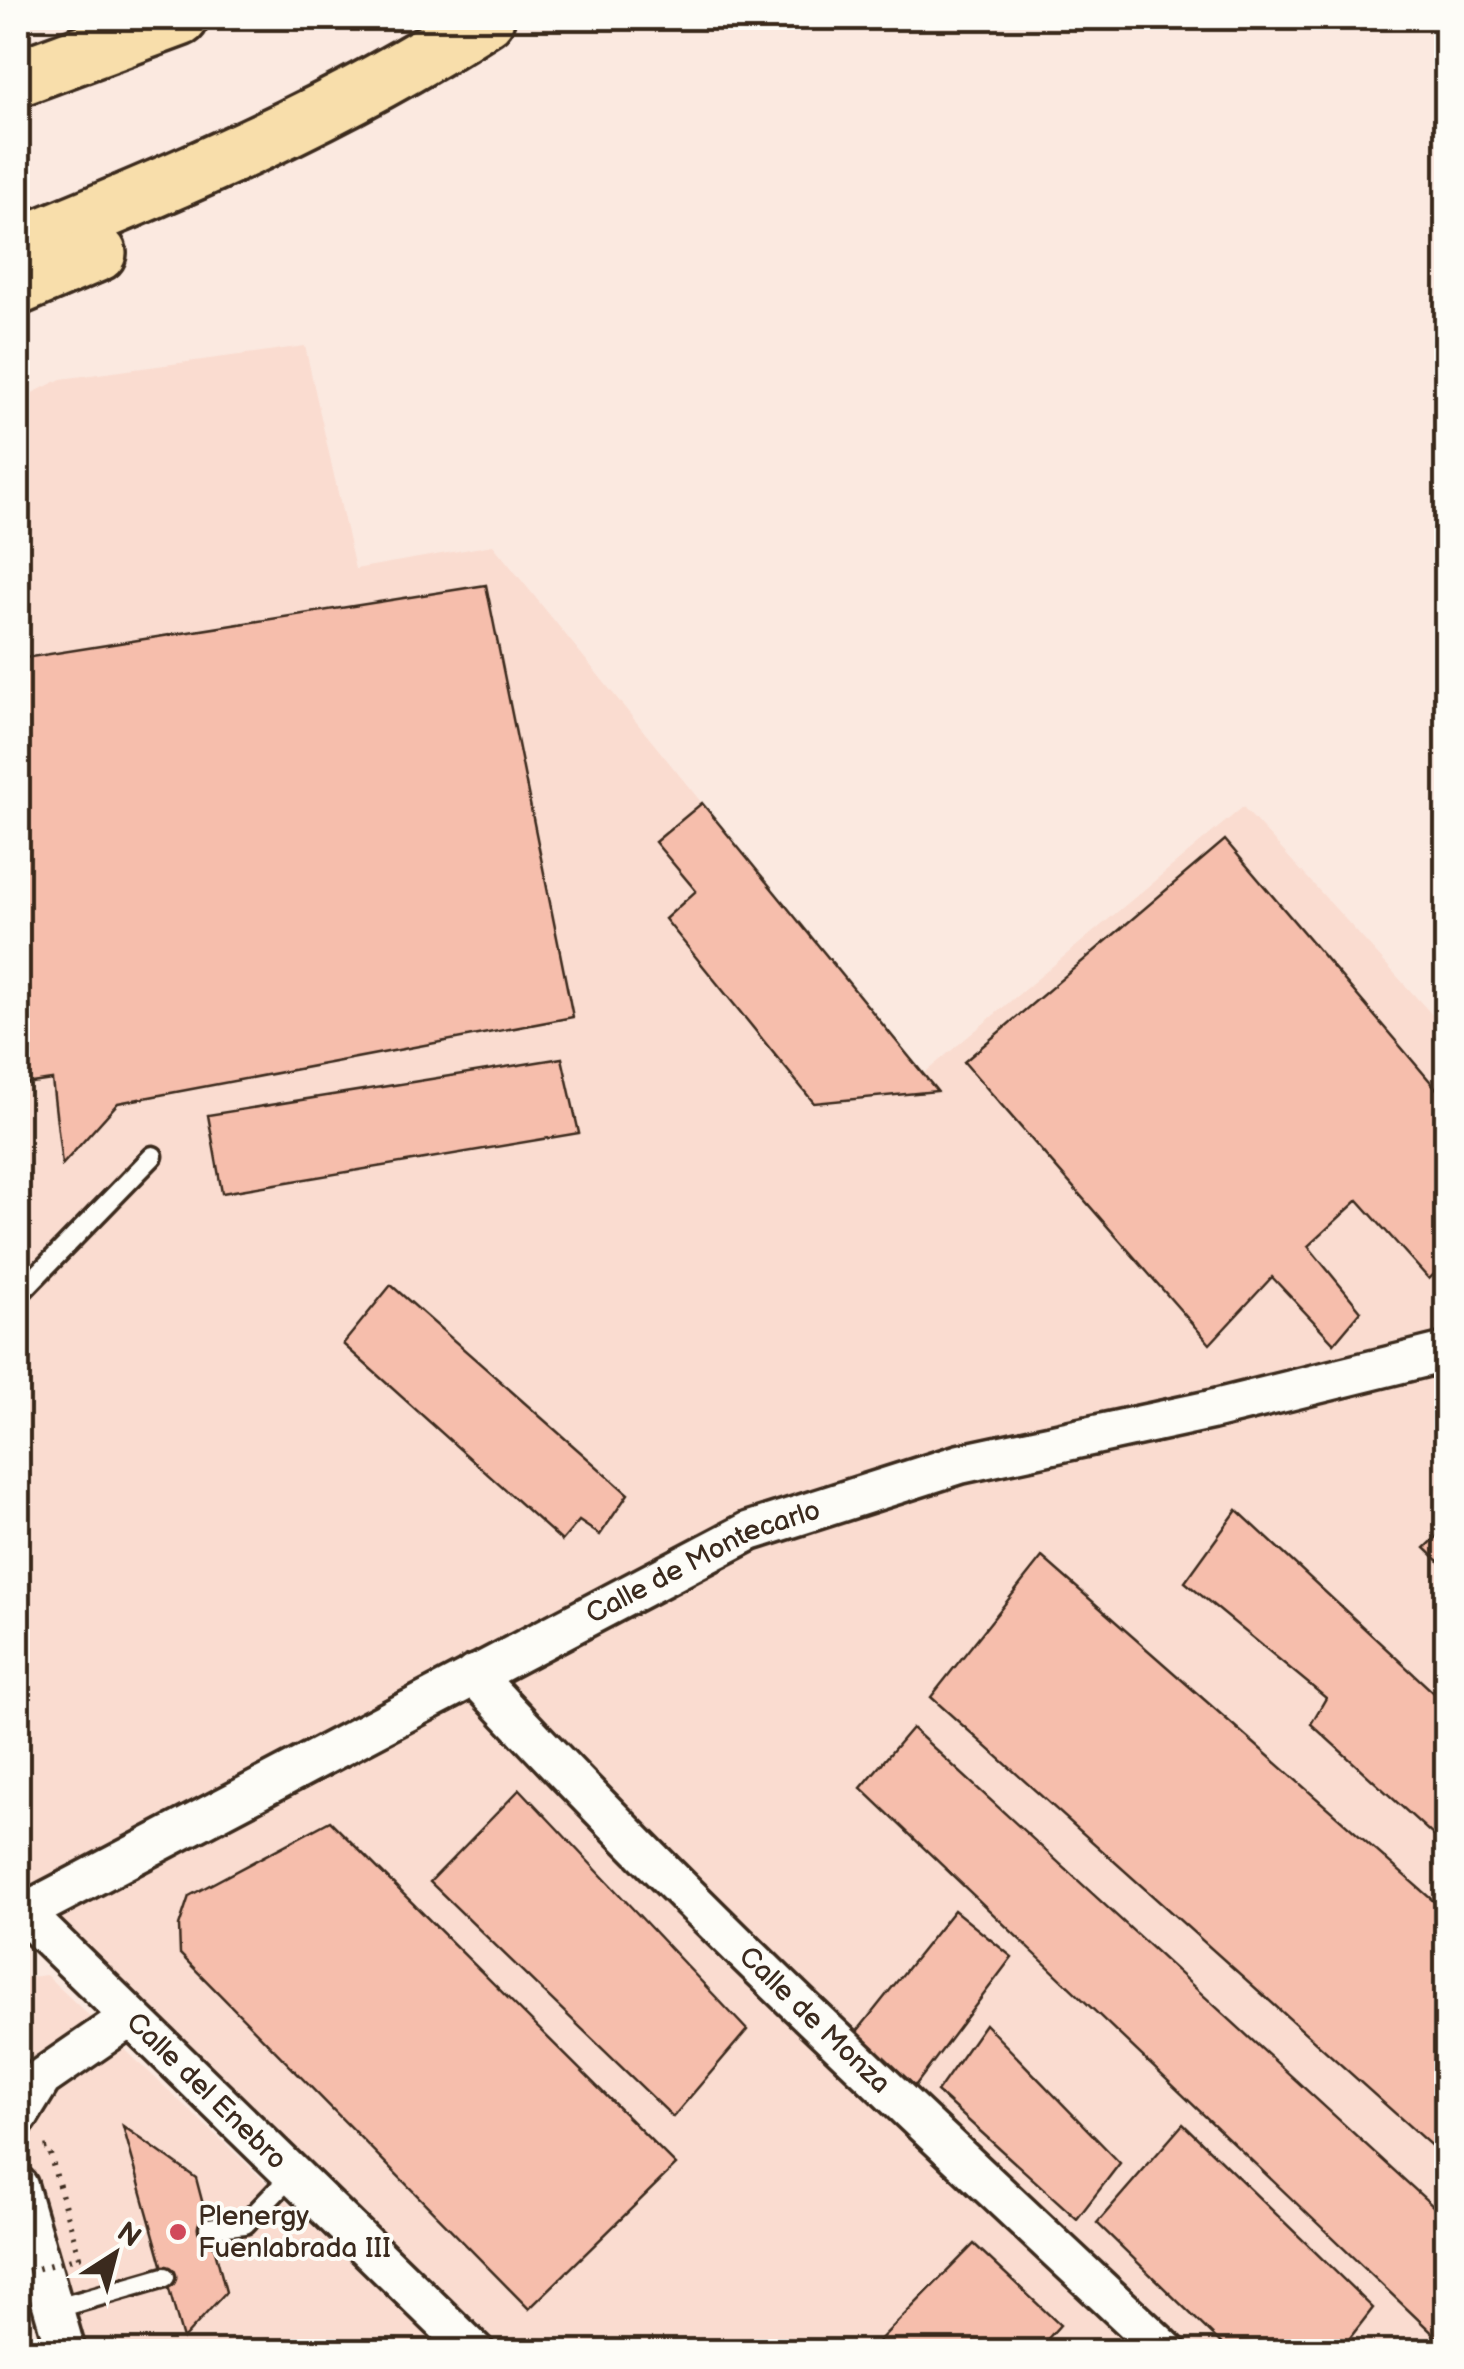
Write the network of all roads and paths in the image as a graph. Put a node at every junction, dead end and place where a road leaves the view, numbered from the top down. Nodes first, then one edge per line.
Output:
1 (180, 18) edge
2 (486, 18) edge
3 (18, 78) edge
4 (342, 104) junction
5 (18, 246) edge
6 (18, 287) edge
7 (153, 1156) dead end
8 (18, 1295) edge
9 (1446, 1352) edge
10 (474, 1674) junction
11 (21, 1915) edge
12 (128, 2018) junction
13 (27, 2133) edge
14 (292, 2174) junction
15 (18, 2186) edge
16 (209, 2228) dead end
17 (18, 2274) edge
18 (165, 2277) dead end
19 (54, 2309) junction
20 (66, 2352) edge
21 (476, 2352) edge
22 (1167, 2352) edge

1 - 3 highway
2 - 4 highway
4 - 5 highway
4 - 6 highway
7 - 8 lane
9 - 10 street, Calle de Montecarlo
10 - 11 street, Calle de Montecarlo
10 - 22 street, Calle de Monza
11 - 12 street, Calle del Enebro
12 - 13 street
12 - 14 street, Calle del Enebro
13 - 17 path, bridge
14 - 16 lane
14 - 21 street, Calle del Enebro
15 - 19 street
18 - 19 lane
19 - 20 street

